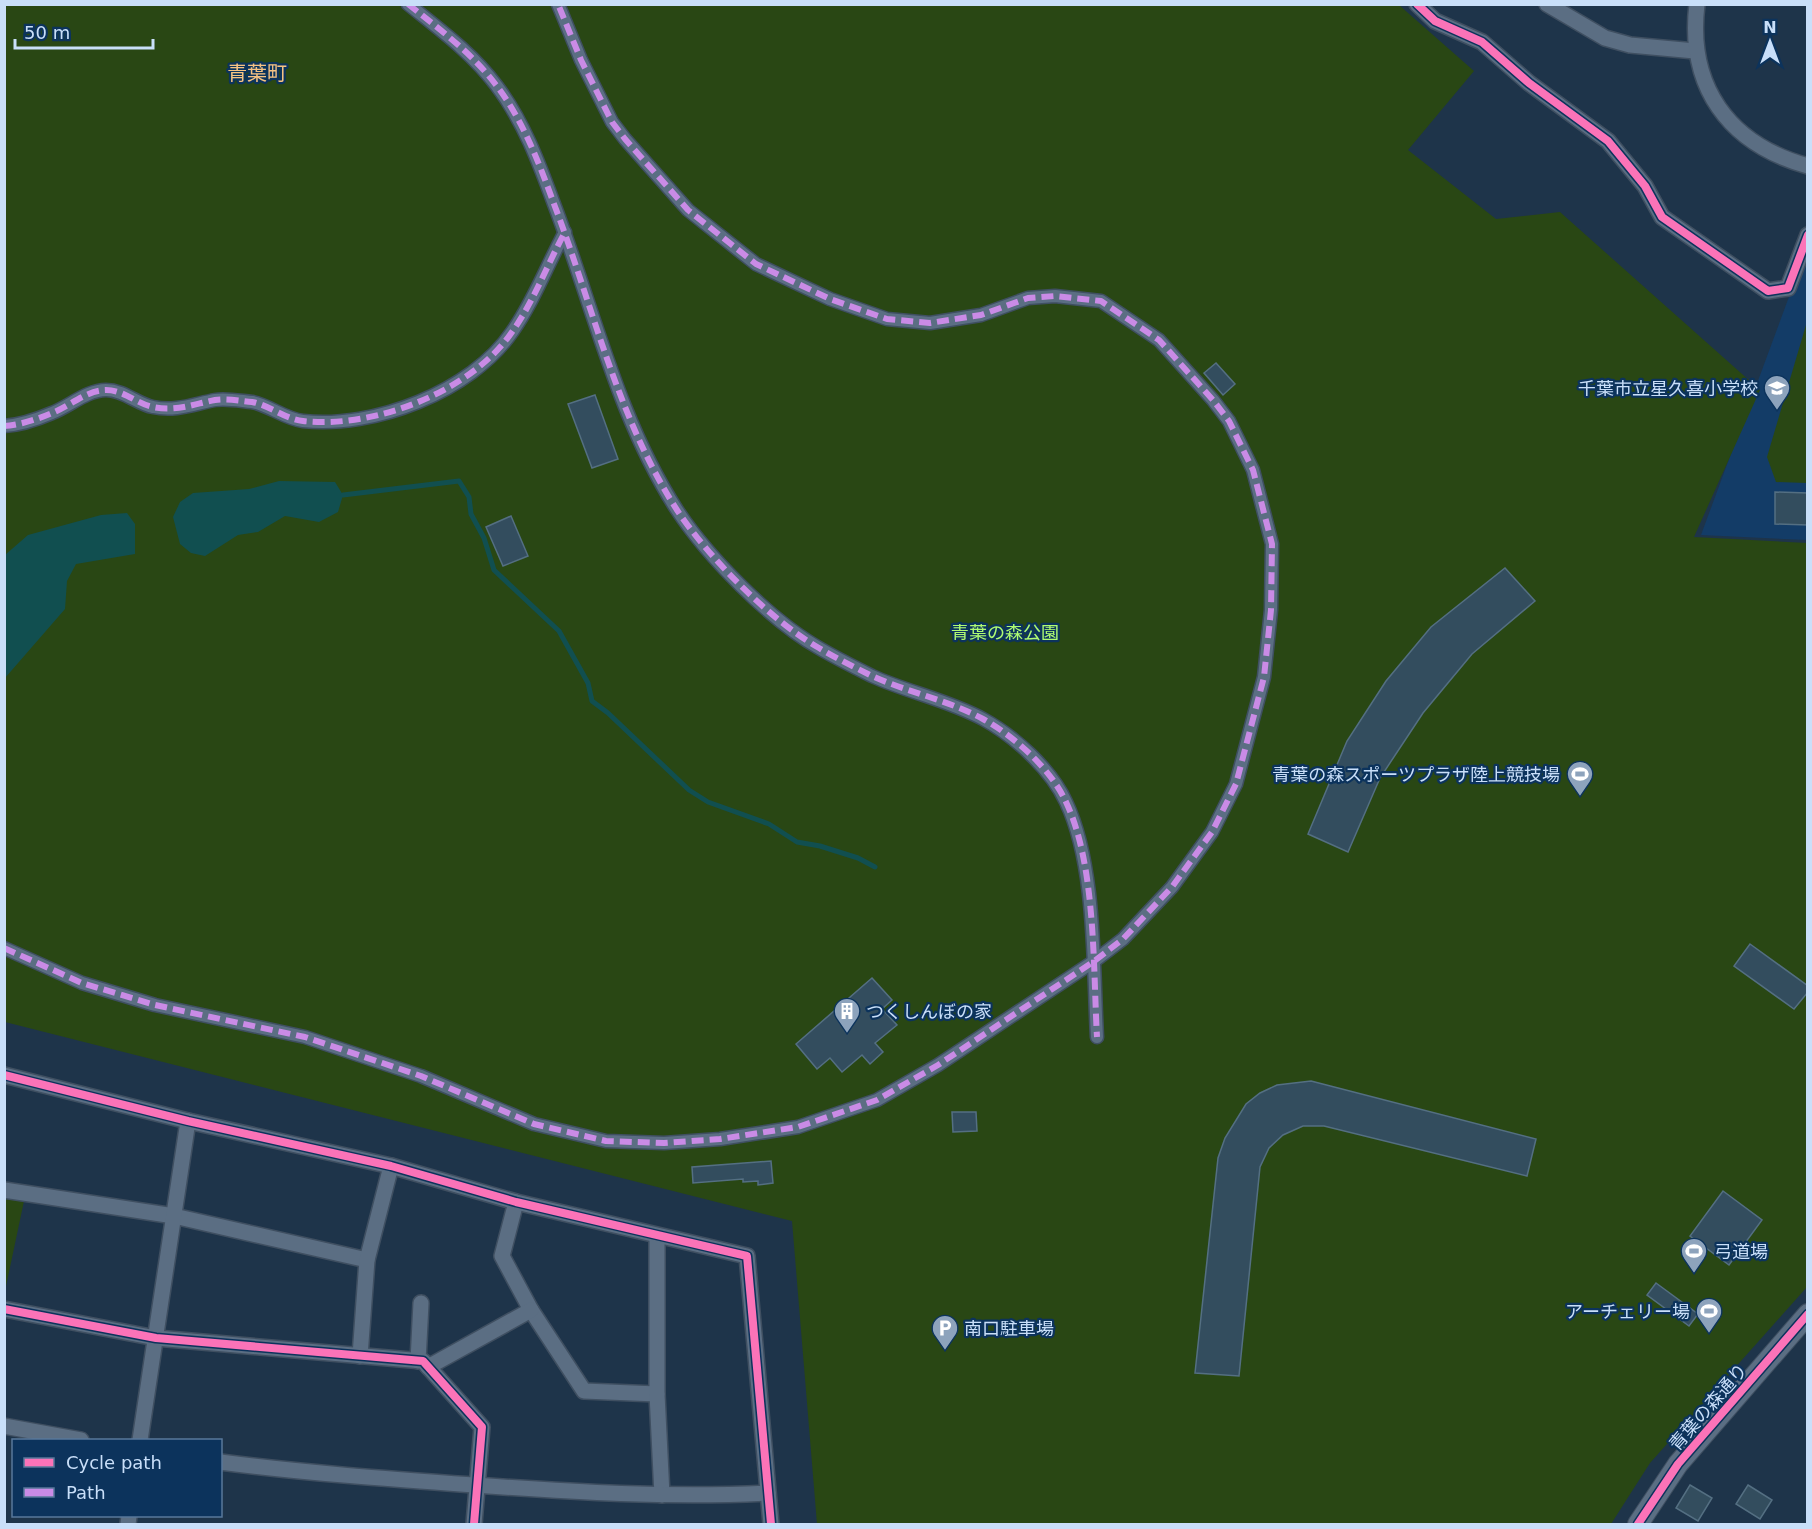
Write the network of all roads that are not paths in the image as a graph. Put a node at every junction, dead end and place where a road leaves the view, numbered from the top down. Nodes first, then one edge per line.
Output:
1 (408, 4) edge
2 (558, 4) edge
3 (1417, 4) edge
4 (1547, 4) edge
5 (1697, 4) edge
6 (1695, 51) junction
7 (1808, 166) edge
8 (565, 232) junction
9 (1808, 235) edge
10 (4, 426) edge
11 (4, 948) edge
12 (1093, 962) junction
13 (1097, 1037) dead end
14 (4, 1075) edge
15 (188, 1121) junction
16 (391, 1166) junction
17 (4, 1190) edge
18 (516, 1202) junction
19 (174, 1216) junction
20 (657, 1236) junction
21 (367, 1260) junction
22 (421, 1303) dead end
23 (4, 1309) edge
24 (531, 1310) junction
25 (1807, 1314) edge
26 (156, 1338) junction
27 (360, 1356) junction
28 (423, 1364) junction
29 (657, 1394) junction
30 (4, 1426) edge
31 (76, 1439) edge
32 (140, 1439) edge
33 (222, 1462) edge
34 (478, 1485) junction
35 (768, 1493) junction
36 (662, 1495) junction
37 (474, 1524) edge
38 (771, 1524) edge
39 (1638, 1524) edge

1 - 8 street
2 - 12 street
3 - 9 street
4 - 6 street
5 - 6 street
6 - 7 street
8 - 10 street
8 - 12 street
11 - 12 street
12 - 13 street
14 - 15 street
15 - 16 street
15 - 19 street
16 - 18 street
16 - 21 street
17 - 19 street
18 - 20 street
18 - 24 street
19 - 21 street
19 - 26 street
20 - 29 street
20 - 35 street
21 - 27 street
22 - 28 street
23 - 26 street
24 - 28 street
24 - 29 street
25 - 39 street, 青葉の森通り
26 - 27 street
26 - 32 street
27 - 28 street
28 - 34 street
29 - 36 street
30 - 31 street
33 - 34 street
34 - 36 street
34 - 37 street
35 - 36 street
35 - 38 street

